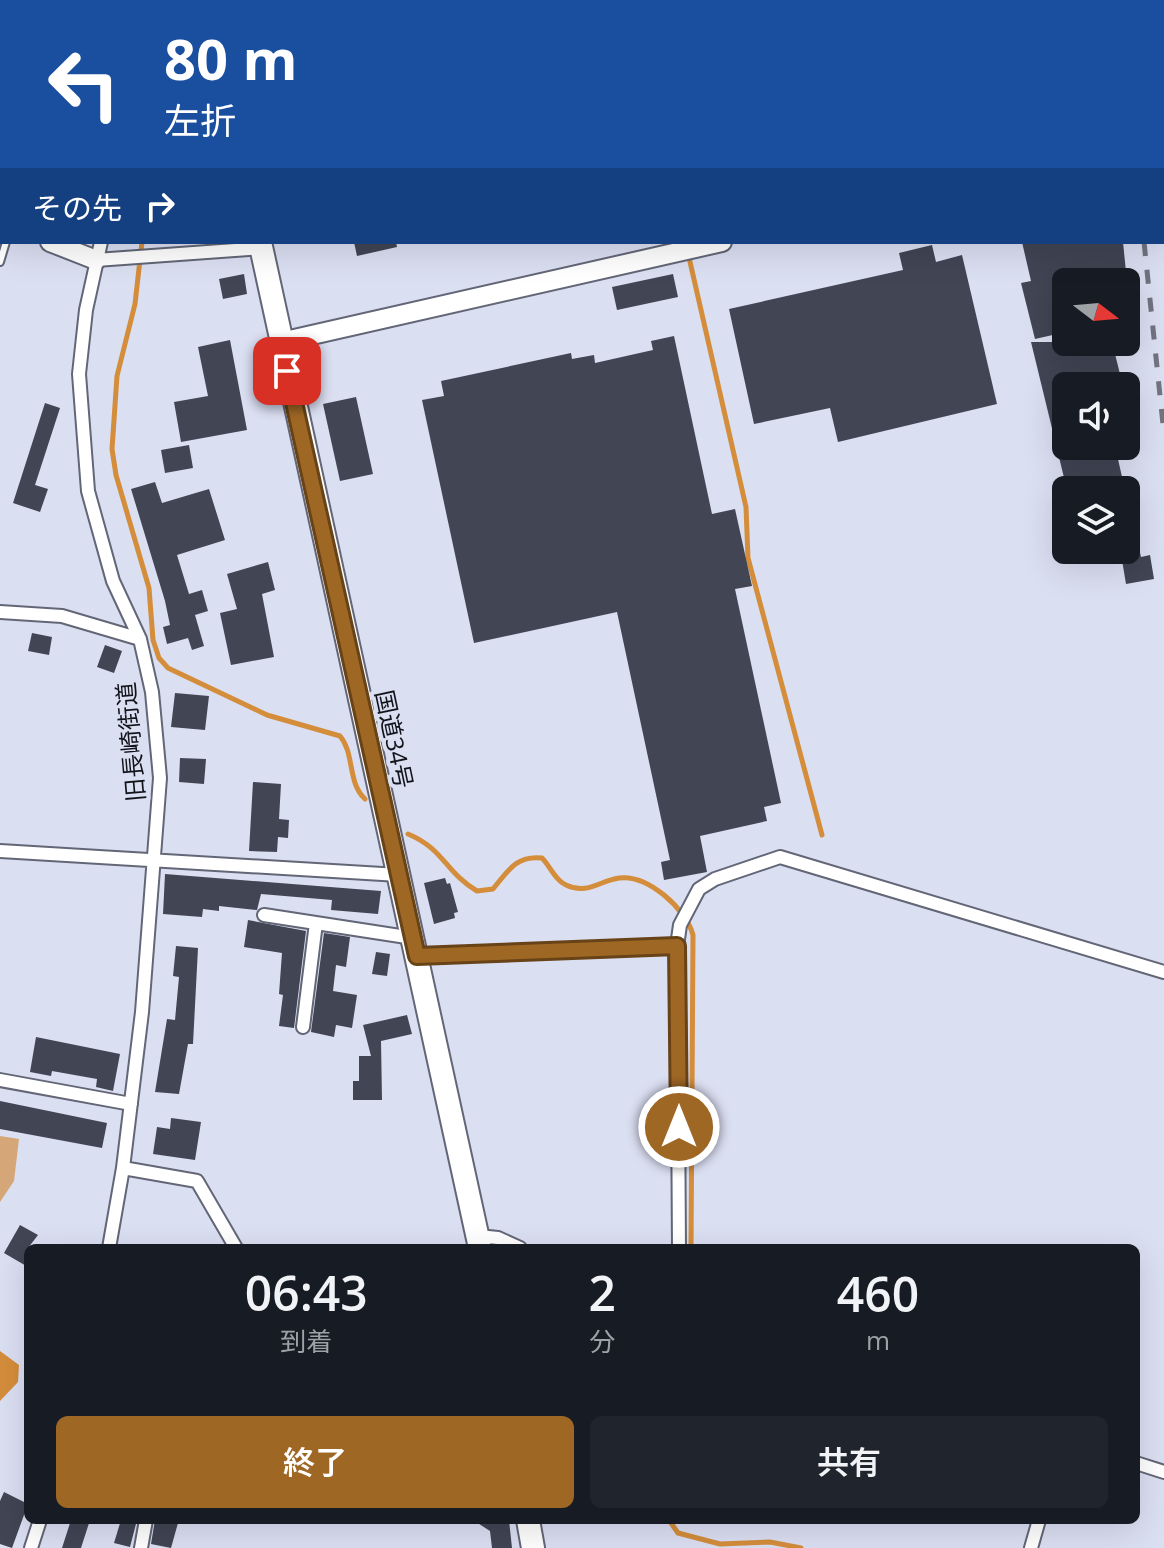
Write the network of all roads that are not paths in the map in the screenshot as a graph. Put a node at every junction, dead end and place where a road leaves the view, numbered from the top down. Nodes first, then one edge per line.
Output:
1 (61, 244) edge
2 (713, 244) edge
3 (261, 245) edge
4 (99, 251) edge
5 (281, 342) junction
6 (0, 612) edge
7 (140, 639) junction
8 (0, 851) edge
9 (155, 859) junction
10 (399, 875) junction
11 (264, 915) dead end
12 (316, 923) junction
13 (677, 946) junction
14 (415, 947) junction
15 (1164, 972) edge
16 (303, 1027) dead end
17 (0, 1080) edge
18 (131, 1104) junction
19 (123, 1168) junction
20 (479, 1242) edge
21 (110, 1244) edge
22 (234, 1244) edge
23 (511, 1244) edge
24 (679, 1244) edge
25 (1140, 1464) edge
26 (1164, 1472) edge
27 (39, 1524) edge
28 (145, 1524) edge
29 (529, 1524) edge
30 (1038, 1524) edge
31 (31, 1548) edge
32 (141, 1548) edge
33 (533, 1548) edge
34 (1031, 1548) edge

1 - 4 street
2 - 5 street
3 - 4 street
3 - 5 highway, 国道34号
4 - 7 street, 旧長崎街道
5 - 10 highway, 国道34号
6 - 7 street
7 - 9 street, 旧長崎街道
8 - 9 street
9 - 10 street
9 - 18 street, 旧長崎街道
10 - 14 highway, 国道34号
11 - 12 street
12 - 14 street
12 - 16 street
13 - 14 street
13 - 15 street
13 - 24 street
14 - 20 highway, 国道34号
17 - 18 street
18 - 19 street, 旧長崎街道
19 - 21 street, 旧長崎街道
19 - 22 street
20 - 23 street
25 - 26 street
27 - 31 street
28 - 32 street
29 - 33 highway
30 - 34 street

